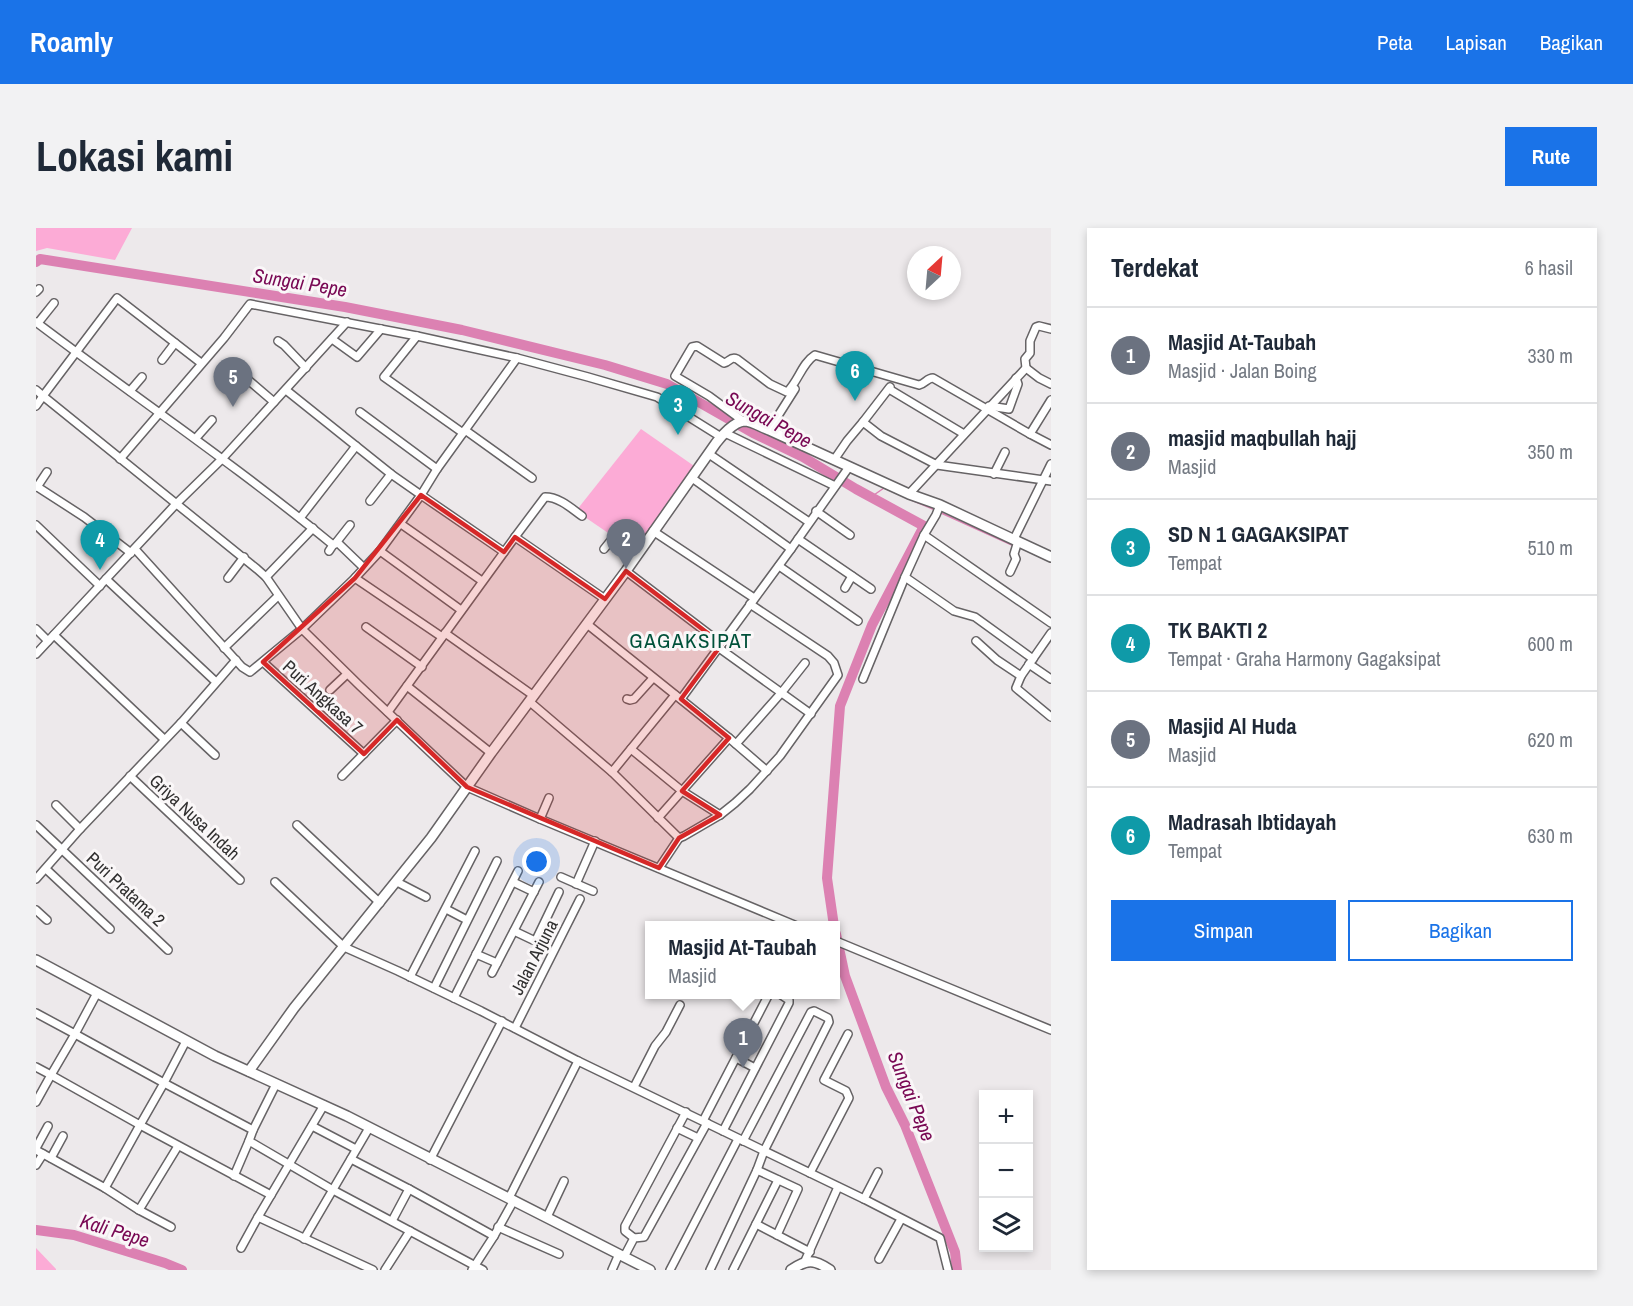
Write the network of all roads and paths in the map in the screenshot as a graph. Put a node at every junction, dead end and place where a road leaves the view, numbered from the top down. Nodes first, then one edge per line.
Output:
1 (54, 303) dead end
2 (346, 322) junction
3 (37, 323) edge
4 (381, 329) junction
5 (1051, 329) edge
6 (417, 336) junction
7 (332, 339) junction
8 (278, 341) dead end
9 (175, 343) junction
10 (75, 352) junction
11 (517, 358) junction
12 (162, 360) dead end
13 (201, 363) junction
14 (809, 367) dead end
15 (306, 368) junction
16 (1026, 368) junction
17 (142, 377) dead end
18 (246, 378) dead end
19 (1016, 378) junction
20 (894, 379) junction
21 (1051, 384) edge
22 (889, 388) junction
23 (36, 390) edge
24 (286, 390) junction
25 (130, 392) junction
26 (43, 396) junction
27 (1051, 400) edge
28 (274, 402) junction
29 (36, 406) edge
30 (988, 407) junction
31 (360, 412) dead end
32 (159, 413) junction
33 (212, 420) dead end
34 (740, 422) junction
35 (863, 422) junction
36 (769, 430) junction
37 (464, 432) junction
38 (725, 433) junction
39 (964, 434) junction
40 (1030, 434) junction
41 (196, 438) junction
42 (1051, 445) edge
43 (356, 446) junction
44 (1005, 452) dead end
45 (709, 454) junction
46 (223, 458) junction
47 (120, 459) junction
48 (834, 460) junction
49 (1051, 464) edge
50 (937, 465) junction
51 (437, 468) junction
52 (847, 470) junction
53 (47, 472) dead end
54 (391, 474) junction
55 (994, 474) junction
56 (532, 478) dead end
57 (692, 478) junction
58 (1047, 480) edge
59 (836, 484) junction
60 (37, 487) edge
61 (909, 494) junction
62 (421, 495) junction
63 (370, 501) dead end
64 (176, 504) junction
65 (939, 509) junction
66 (816, 511) junction
67 (582, 516) dead end
68 (300, 518) junction
69 (809, 522) junction
70 (401, 524) junction
71 (36, 525) edge
72 (350, 525) dead end
73 (313, 528) junction
74 (653, 531) junction
75 (850, 535) dead end
76 (924, 535) junction
77 (515, 537) junction
78 (798, 539) junction
79 (1016, 544) junction
80 (333, 546) junction
81 (604, 549) dead end
82 (791, 549) junction
83 (133, 551) junction
84 (380, 551) junction
85 (504, 552) junction
86 (637, 554) junction
87 (244, 557) junction
88 (1051, 557) edge
89 (778, 566) junction
90 (363, 567) junction
91 (626, 571) junction
92 (1010, 572) dead end
93 (852, 576) junction
94 (905, 576) junction
95 (266, 577) junction
96 (228, 578) dead end
97 (355, 578) junction
98 (106, 579) junction
99 (482, 581) junction
100 (100, 585) junction
101 (845, 588) dead end
102 (871, 589) dead end
103 (278, 596) junction
104 (605, 600) junction
105 (752, 601) junction
106 (461, 610) junction
107 (858, 621) dead end
108 (1051, 623) edge
109 (587, 624) junction
110 (366, 627) dead end
111 (36, 629) edge
112 (302, 629) junction
113 (1051, 633) edge
114 (54, 635) junction
115 (443, 635) junction
116 (48, 641) junction
117 (976, 641) dead end
118 (1049, 642) edge
119 (720, 646) junction
120 (224, 648) junction
121 (36, 654) edge
122 (236, 660) junction
123 (263, 662) junction
124 (1031, 662) junction
125 (805, 663) dead end
126 (422, 667) junction
127 (347, 674) junction
128 (1021, 676) junction
129 (653, 678) junction
130 (863, 679) dead end
131 (1051, 679) edge
132 (216, 682) junction
133 (407, 686) junction
134 (330, 690) dead end
135 (782, 692) junction
136 (678, 697) junction
137 (532, 699) junction
138 (627, 699) dead end
139 (388, 712) junction
140 (811, 714) junction
141 (1051, 717) edge
142 (397, 720) junction
143 (180, 723) junction
144 (729, 738) junction
145 (164, 739) junction
146 (736, 744) junction
147 (631, 749) junction
148 (491, 753) junction
149 (364, 754) junction
150 (215, 755) dead end
151 (767, 771) junction
152 (612, 772) junction
153 (130, 776) junction
154 (342, 776) dead end
155 (467, 787) junction
156 (682, 791) junction
157 (549, 798) dead end
158 (56, 805) dead end
159 (720, 815) junction
160 (658, 818) junction
161 (540, 819) junction
162 (36, 825) edge
163 (297, 825) dead end
164 (80, 829) junction
165 (679, 838) junction
166 (595, 841) junction
167 (62, 850) junction
168 (475, 851) dead end
169 (497, 861) dead end
170 (659, 868) junction
171 (46, 869) junction
172 (518, 871) dead end
173 (561, 877) dead end
174 (36, 879) edge
175 (240, 880) dead end
176 (275, 882) dead end
177 (397, 882) junction
178 (513, 882) junction
179 (539, 882) dead end
180 (576, 884) junction
181 (593, 891) dead end
182 (534, 892) junction
183 (559, 892) dead end
184 (426, 897) dead end
185 (580, 899) dead end
186 (380, 903) junction
187 (446, 909) junction
188 (36, 910) edge
189 (47, 920) dead end
190 (467, 920) junction
191 (785, 921) edge
192 (110, 929) dead end
193 (514, 931) junction
194 (840, 943) edge
195 (344, 947) junction
196 (168, 950) dead end
197 (476, 954) junction
198 (36, 960) edge
199 (497, 963) junction
200 (492, 973) dead end
201 (410, 977) junction
202 (434, 988) junction
203 (97, 993) junction
204 (454, 998) junction
205 (766, 999) edge
206 (788, 999) edge
207 (680, 1005) dead end
208 (36, 1012) edge
209 (502, 1022) junction
210 (515, 1028) junction
211 (1051, 1030) edge
212 (75, 1034) junction
213 (848, 1034) dead end
214 (186, 1041) junction
215 (736, 1058) junction
216 (578, 1061) junction
217 (36, 1067) edge
218 (755, 1068) junction
219 (249, 1071) junction
220 (51, 1076) junction
221 (164, 1083) junction
222 (276, 1083) junction
223 (634, 1087) junction
224 (36, 1102) edge
225 (324, 1105) junction
226 (686, 1112) junction
227 (705, 1122) junction
228 (140, 1125) junction
229 (48, 1126) dead end
230 (312, 1126) junction
231 (369, 1128) junction
232 (677, 1128) junction
233 (253, 1130) junction
234 (723, 1131) junction
235 (63, 1136) dead end
236 (698, 1138) junction
237 (740, 1140) junction
238 (249, 1141) junction
239 (178, 1146) junction
240 (36, 1149) edge
241 (356, 1149) junction
242 (764, 1151) junction
243 (44, 1154) junction
244 (51, 1158) junction
245 (351, 1159) junction
246 (430, 1160) junction
247 (289, 1164) junction
248 (36, 1165) edge
249 (757, 1170) junction
250 (878, 1172) dead end
251 (810, 1173) junction
252 (234, 1176) junction
253 (778, 1180) junction
254 (564, 1181) dead end
255 (838, 1187) junction
256 (105, 1188) junction
257 (409, 1189) junction
258 (333, 1190) junction
259 (271, 1196) junction
260 (511, 1199) junction
261 (864, 1199) junction
262 (139, 1210) junction
263 (258, 1217) junction
264 (547, 1217) junction
265 (901, 1219) junction
266 (392, 1221) junction
267 (756, 1224) junction
268 (171, 1227) dead end
269 (498, 1227) junction
270 (410, 1232) junction
271 (777, 1235) junction
272 (494, 1236) junction
273 (634, 1238) junction
274 (304, 1239) junction
275 (241, 1248) dead end
276 (559, 1254) dead end
277 (622, 1256) junction
278 (808, 1257) junction
279 (879, 1259) dead end
280 (473, 1268) edge
281 (373, 1270) edge
282 (385, 1270) edge
283 (483, 1270) edge
284 (612, 1270) edge
285 (650, 1270) edge
286 (670, 1270) edge
287 (710, 1270) edge
288 (733, 1270) edge
289 (791, 1270) edge
290 (830, 1270) edge
291 (948, 1270) edge

1 - 3 street
2 - 4 street
2 - 7 street
2 - 13 street
3 - 10 street
4 - 6 street
4 - 7 street
5 - 16 street
6 - 11 street
6 - 37 street
7 - 15 street
8 - 15 street
9 - 10 street
9 - 12 street
9 - 13 street
10 - 25 street
10 - 26 street
11 - 37 street
11 - 38 street
13 - 32 street
14 - 36 street
15 - 24 street
16 - 19 street
16 - 21 street
17 - 25 street
18 - 28 street
19 - 30 street
19 - 30 street
20 - 22 street
20 - 30 street
20 - 34 street
22 - 35 street
22 - 39 street
23 - 26 street
24 - 28 street
24 - 43 street
25 - 32 street
26 - 29 street
26 - 47 street
27 - 40 street
28 - 46 street
30 - 39 street
30 - 40 street
31 - 51 street
32 - 41 street
32 - 47 street
33 - 41 street
34 - 36 main road
34 - 38 main road
35 - 48 street
35 - 50 street
36 - 48 main road
37 - 51 street
37 - 56 street
38 - 45 main road
38 - 59 street
39 - 50 street
40 - 42 street
41 - 46 street
43 - 54 street
43 - 68 street
44 - 55 street
45 - 57 main road
45 - 69 street
46 - 64 street
46 - 68 street
47 - 64 street
48 - 52 main road
49 - 58 street
50 - 55 street
50 - 61 street
51 - 62 street
52 - 59 street
52 - 61 main road
53 - 60 street
54 - 62 street
54 - 63 street
55 - 58 street
57 - 74 main road
57 - 82 street
58 - 79 street
59 - 66 street
60 - 83 street
61 - 65 main road
62 - 70 street
62 - 85 street
64 - 83 street
64 - 87 street
65 - 76 street
65 - 79 main road
66 - 69 street
66 - 75 street
67 - 77 street
68 - 73 street
69 - 78 street
70 - 84 street
70 - 99 street
71 - 100 street
72 - 80 street
73 - 80 street
73 - 95 street
74 - 86 main road
74 - 105 street
76 - 94 street
76 - 108 street
77 - 85 street
77 - 104 street
78 - 82 street
78 - 93 street
79 - 88 main road
79 - 92 street
80 - 90 street
81 - 86 street
82 - 89 street
83 - 98 street
83 - 120 street
84 - 90 street
84 - 106 street
85 - 99 street
86 - 91 main road
87 - 95 street
87 - 96 street
89 - 105 street
89 - 107 street
90 - 97 street
91 - 104 main road
91 - 119 street
93 - 101 street
93 - 102 street
94 - 124 street
94 - 130 street
95 - 103 street
97 - 112 street
97 - 115 street
98 - 100 street
98 - 132 street
99 - 106 street
100 - 114 street
103 - 112 street
103 - 120 street
104 - 109 main road
105 - 119 street
105 - 140 street
106 - 115 street
109 - 129 street
109 - 137 main road
110 - 126 street
111 - 116 street
112 - 123 street
112 - 127 street
113 - 118 street
114 - 116 street
114 - 145 street
115 - 126 street
115 - 137 street
116 - 121 street
117 - 128 street
118 - 124 street
119 - 135 street
119 - 136 street
120 - 122 street
122 - 123 street
122 - 132 street
123 - 149 street, Puri Angkasa 7
124 - 128 street
124 - 131 street
125 - 135 street
126 - 133 street
127 - 134 street
127 - 139 street
128 - 141 street
129 - 136 street
129 - 138 street
132 - 143 street
133 - 139 street
133 - 148 street
135 - 140 street
135 - 146 street
136 - 144 street
136 - 147 street
137 - 148 main road
137 - 152 street
139 - 142 street
140 - 151 street
142 - 149 street
142 - 155 street
143 - 145 street
143 - 150 street
144 - 146 street
144 - 156 street
145 - 153 street
146 - 151 street
147 - 152 street
147 - 156 street
148 - 155 main road
149 - 154 street
151 - 159 street
152 - 160 street
153 - 164 street
153 - 175 street, Griya Nusa Indah
155 - 161 street
155 - 177 main road
156 - 159 street
156 - 160 street
157 - 161 street
158 - 164 street
159 - 165 street
160 - 165 street
161 - 166 street
162 - 167 street, Puri Pratama 2
163 - 186 street
164 - 167 street
165 - 170 street
166 - 170 street
166 - 180 street
167 - 171 street
167 - 196 street, Puri Pratama 2
168 - 187 street
169 - 190 street
170 - 191 street
171 - 174 street
171 - 192 street
172 - 178 street
173 - 180 street
176 - 195 street
177 - 184 street
177 - 186 main road
178 - 182 street
178 - 197 street
179 - 182 street
180 - 181 street
182 - 193 street
183 - 193 street
185 - 210 street, Jalan Arjuna
186 - 195 main road
187 - 190 street
187 - 201 street
188 - 189 street
190 - 202 street
193 - 199 street
194 - 211 street
195 - 201 street
195 - 219 main road
197 - 199 street
197 - 204 street
198 - 203 main road
199 - 200 street
201 - 202 street
202 - 204 street
203 - 212 street
203 - 214 main road
204 - 209 street
205 - 215 street
206 - 218 street
207 - 223 street
208 - 212 street
209 - 210 street
209 - 246 street
210 - 216 street
212 - 220 street
212 - 221 street
213 - 251 street
214 - 219 main road
214 - 221 street
215 - 218 street
215 - 227 street
216 - 223 street
216 - 260 street
217 - 220 street
218 - 234 street
219 - 222 main road
220 - 224 street
220 - 228 street
221 - 228 street
221 - 233 street
222 - 225 main road
222 - 233 street
223 - 226 street
225 - 230 street
225 - 231 main road
226 - 227 street
226 - 232 street
227 - 234 street
227 - 236 street
228 - 239 street
228 - 256 street
229 - 240 street
230 - 241 street
230 - 247 street
231 - 241 street
231 - 246 main road
232 - 236 street
232 - 273 street
233 - 238 street
234 - 237 street
235 - 244 street
236 - 273 street
237 - 242 street
237 - 242 street
237 - 286 street
238 - 247 street
238 - 252 street
239 - 252 street
239 - 262 street
240 - 243 street
241 - 245 street
242 - 249 street
242 - 251 street
243 - 244 street
243 - 248 street
244 - 256 street
245 - 257 street
245 - 258 street
246 - 260 main road
247 - 258 street
247 - 259 street
249 - 253 street
249 - 287 street
250 - 261 street
251 - 255 street
252 - 259 street
253 - 267 street
253 - 271 street
254 - 264 street
255 - 261 street
255 - 278 street
256 - 262 street
257 - 266 street
257 - 272 street
258 - 266 street
258 - 274 street
259 - 263 street
260 - 264 main road
260 - 269 street
261 - 265 street
262 - 268 street
263 - 274 street
263 - 275 street
264 - 277 main road
265 - 279 street
265 - 291 street
266 - 270 street
267 - 271 street
267 - 288 street
269 - 272 street
269 - 276 street
270 - 280 street
270 - 282 street
271 - 278 street
272 - 280 street
273 - 277 street
274 - 281 street
277 - 284 street
277 - 285 main road
278 - 289 main road
278 - 290 main road
280 - 283 street

